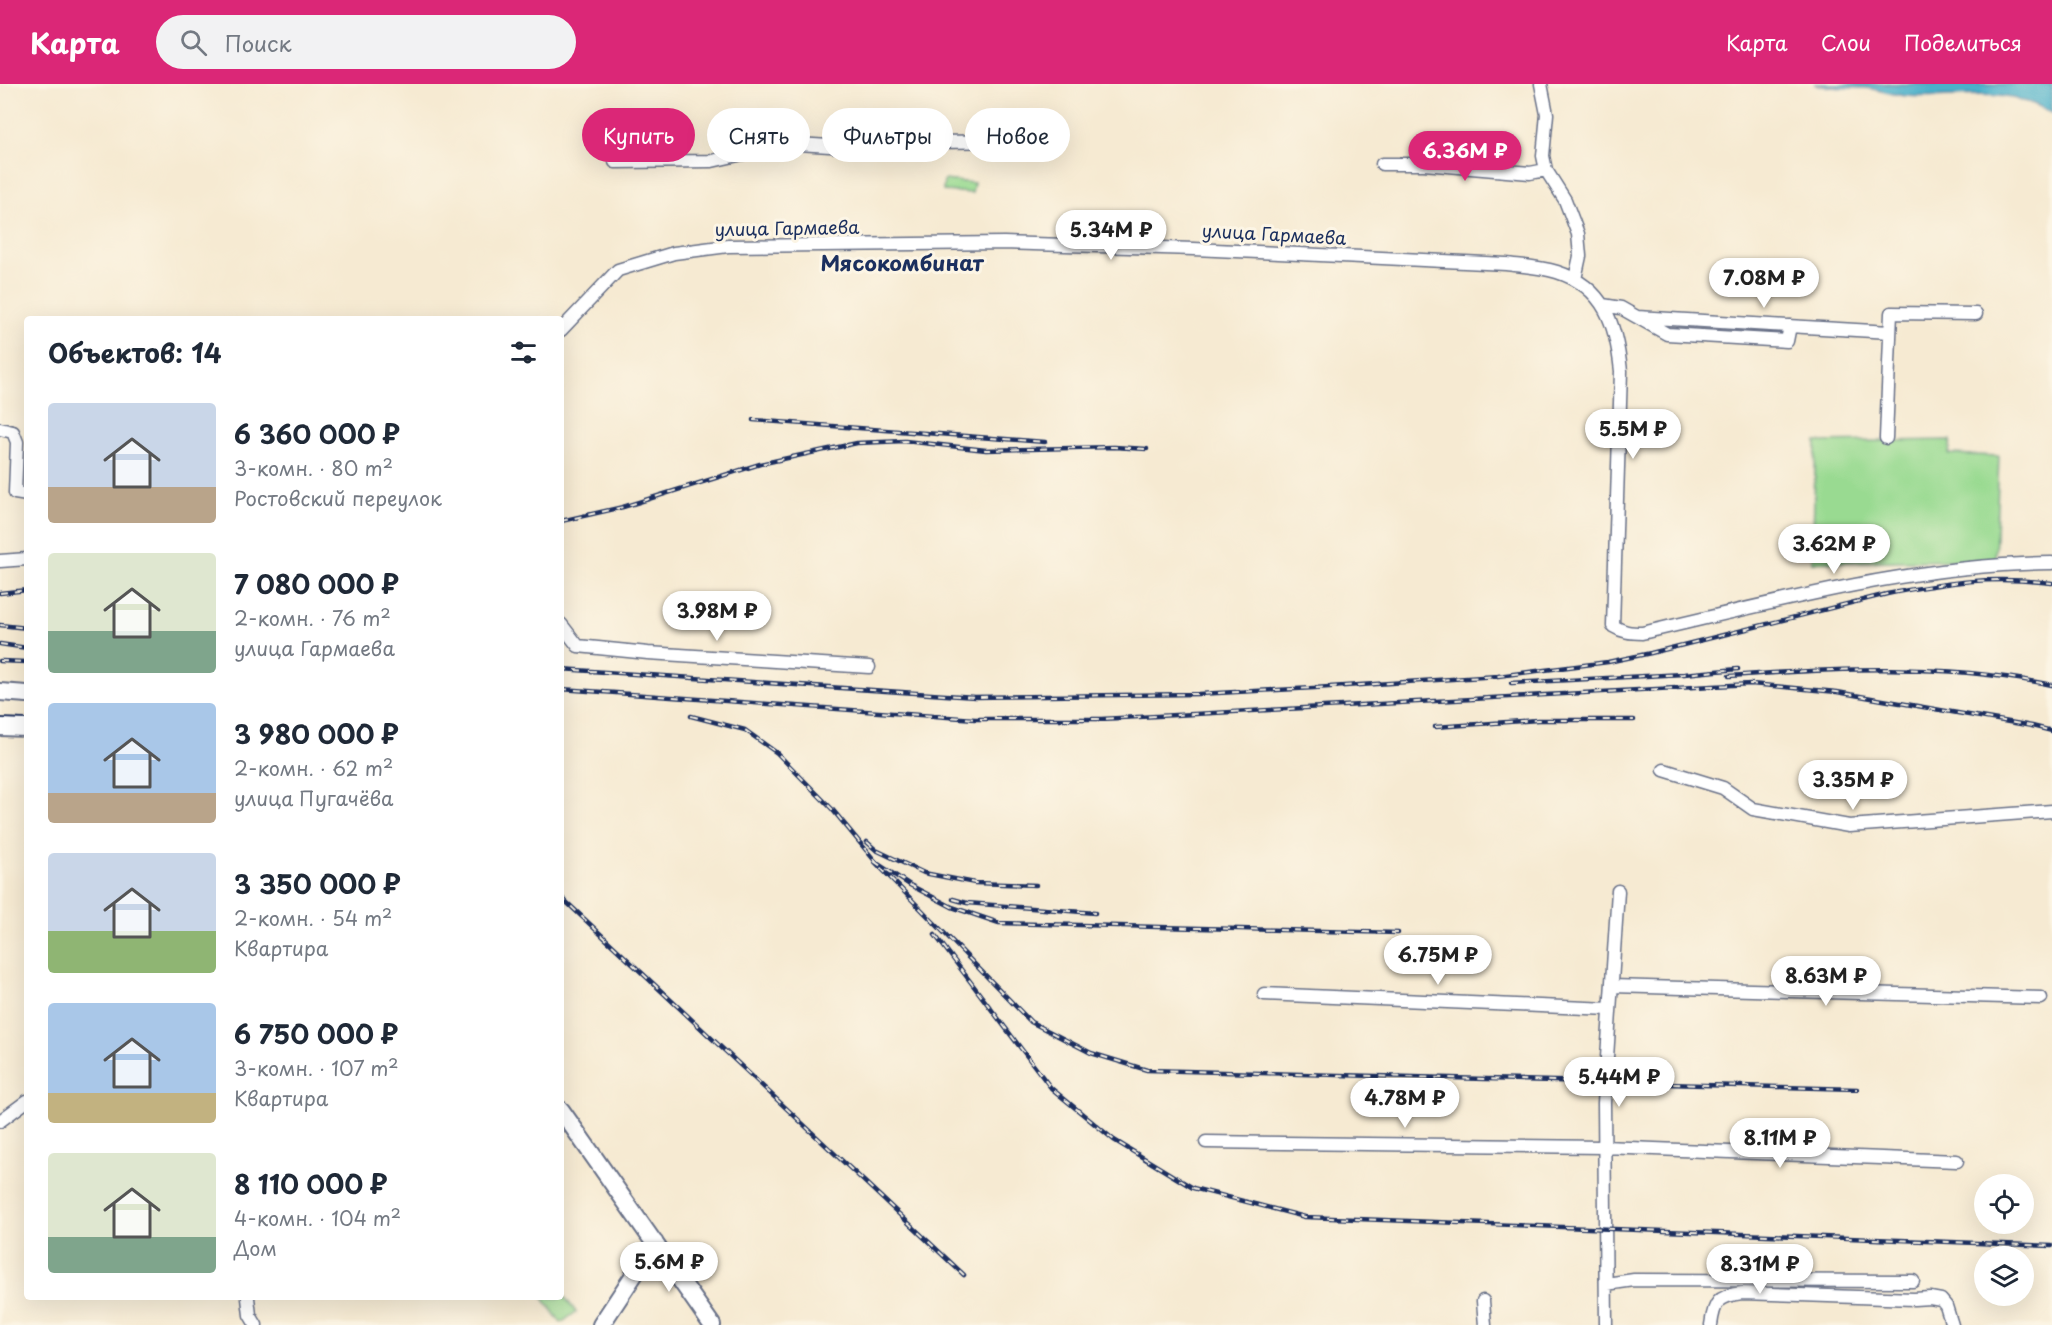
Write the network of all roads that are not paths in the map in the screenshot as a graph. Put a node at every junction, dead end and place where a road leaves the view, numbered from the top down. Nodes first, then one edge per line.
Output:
1 (1541, 84) edge
2 (965, 141) edge
3 (695, 161) edge
4 (1382, 164) dead end
5 (1546, 170) junction
6 (1575, 279) junction
7 (1603, 305) junction
8 (1976, 314) dead end
9 (564, 327) edge
10 (1890, 332) junction
11 (0, 429) edge
12 (1886, 438) dead end
13 (24, 494) edge
14 (24, 559) edge
15 (0, 561) edge
16 (2051, 563) edge
17 (564, 628) edge
18 (868, 667) dead end
19 (0, 692) edge
20 (24, 694) edge
21 (0, 727) edge
22 (24, 728) edge
23 (1664, 770) dead end
24 (2052, 811) edge
25 (1618, 891) dead end
26 (1612, 986) junction
27 (1264, 994) dead end
28 (2041, 998) dead end
29 (1610, 1009) junction
30 (24, 1103) edge
31 (564, 1114) edge
32 (0, 1121) edge
33 (1206, 1142) dead end
34 (1604, 1147) junction
35 (1957, 1161) dead end
36 (654, 1243) junction
37 (1913, 1281) dead end
38 (1606, 1284) junction
39 (248, 1300) edge
40 (1483, 1301) dead end
41 (256, 1325) edge
42 (601, 1325) edge
43 (712, 1325) edge
44 (1485, 1325) edge
45 (1606, 1325) edge
46 (1711, 1325) edge
47 (1952, 1325) edge

1 - 5 street
2 - 3 street
4 - 5 street
5 - 6 street
6 - 7 street, улица Гармаева
6 - 9 street, улица Гармаева
7 - 10 street, улица Гармаева
7 - 16 street
8 - 10 street
10 - 12 street
11 - 13 street
14 - 15 street
17 - 18 street
19 - 20 main road
21 - 22 main road
23 - 24 street
25 - 26 street
26 - 28 street
26 - 29 street
27 - 29 street
29 - 34 street
30 - 32 street
31 - 36 main road
33 - 34 street
34 - 35 street
34 - 38 street
36 - 42 main road
36 - 43 main road
37 - 38 street
38 - 45 street
39 - 41 street
40 - 44 street
46 - 47 street

